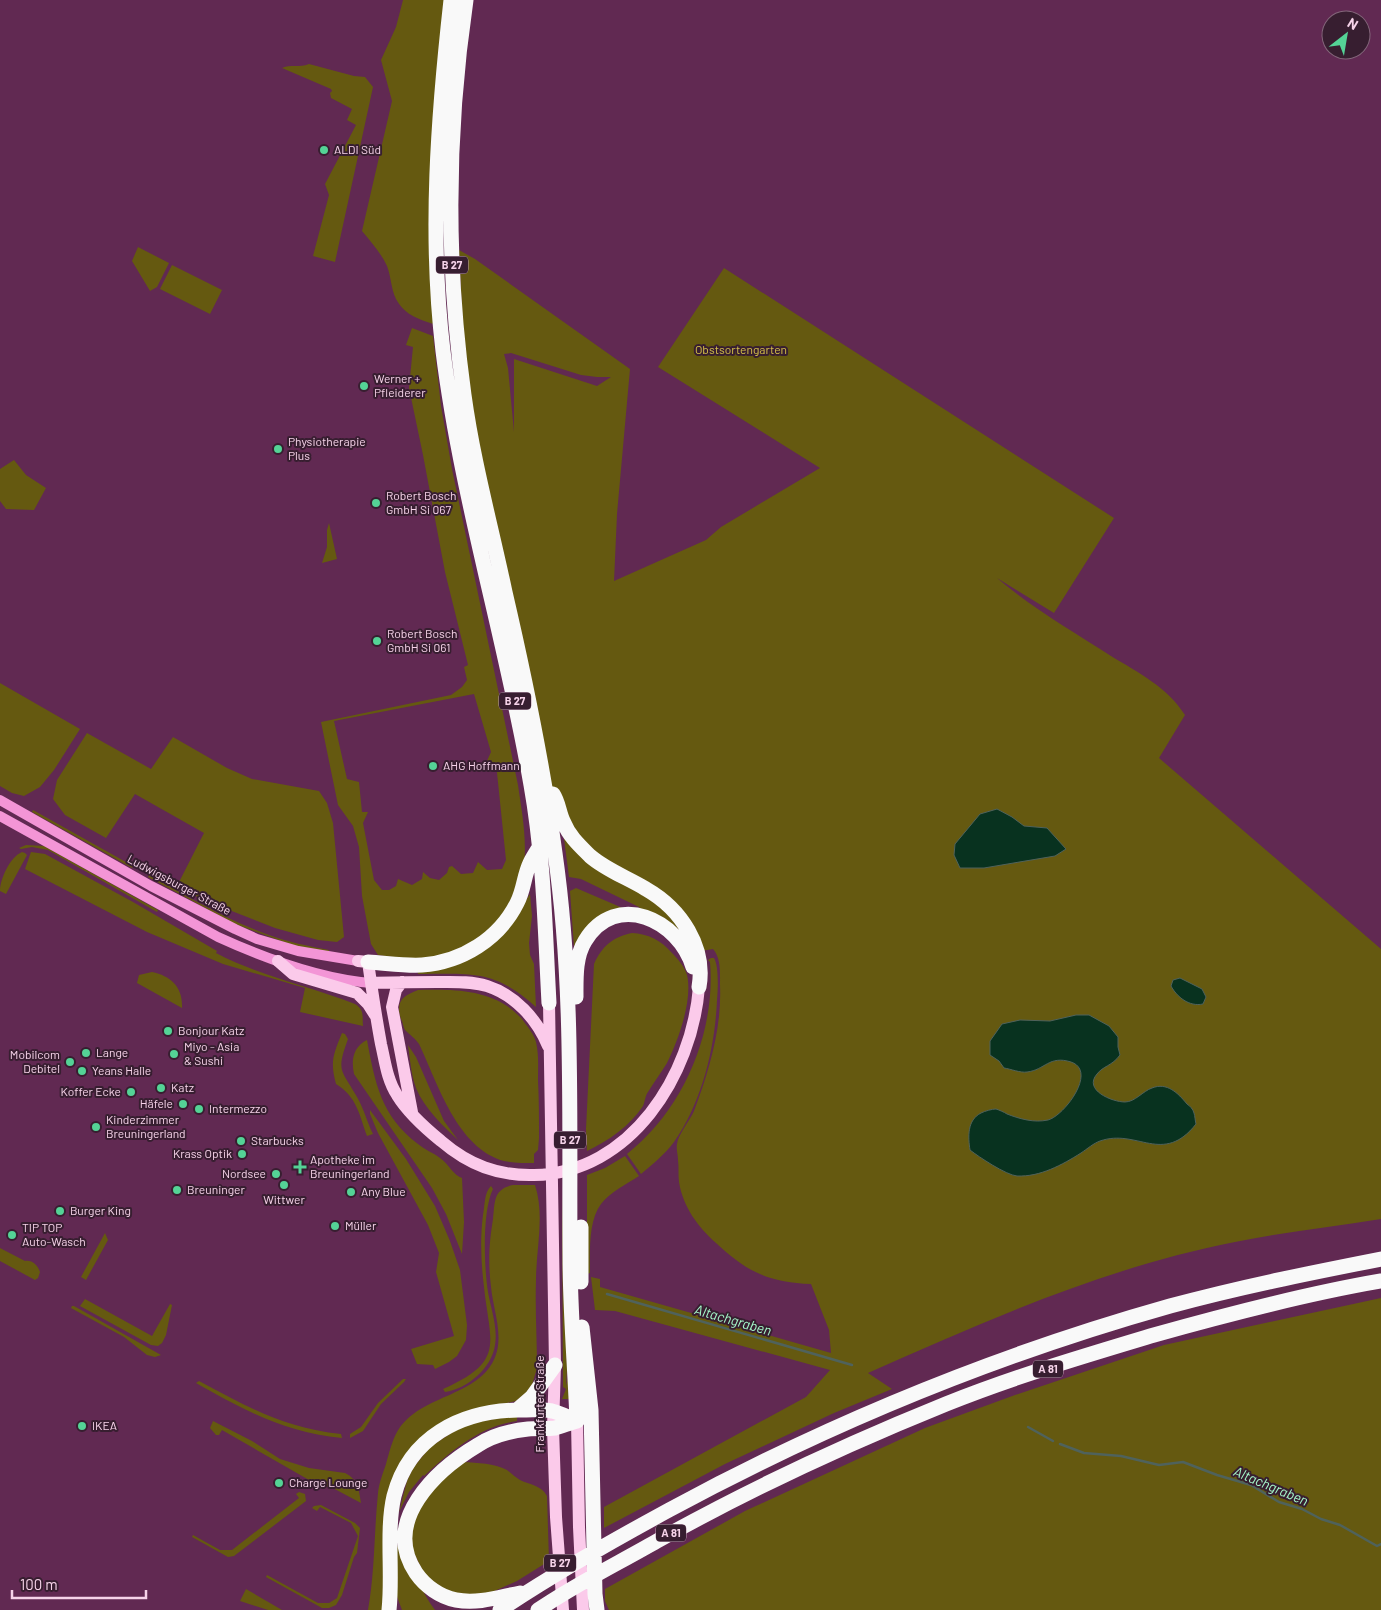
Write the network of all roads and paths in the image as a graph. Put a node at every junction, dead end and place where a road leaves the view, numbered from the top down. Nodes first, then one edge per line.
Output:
1 (451, 0) edge
2 (466, 0) edge
3 (545, 782) junction
4 (0, 800) edge
5 (0, 816) edge
6 (540, 846) junction
7 (278, 961) junction
8 (363, 962) junction
9 (402, 982) junction
10 (371, 983) junction
11 (699, 988) junction
12 (549, 1003) joint
13 (376, 1017) junction
14 (568, 1022) junction
15 (551, 1052) junction
16 (413, 1115) junction
17 (571, 1182) junction
18 (1381, 1259) edge
19 (1381, 1282) edge
20 (555, 1365) junction
21 (517, 1410) junction
22 (554, 1411) junction
23 (577, 1421) junction
24 (553, 1428) junction
25 (529, 1591) junction
26 (389, 1610) edge
27 (500, 1610) edge
28 (538, 1610) edge
29 (563, 1610) edge
30 (582, 1610) edge
31 (597, 1610) edge

1 - 6 highway, B 27
2 - 3 highway, B 27
3 - 11 highway
3 - 14 highway, B 27
4 - 8 main road, Ludwigsburger Straße
5 - 7 main road, Ludwigsburger Straße
6 - 8 highway
6 - 12 highway, B 27
7 - 10 main road, Ludwigsburger Straße
7 - 13 main road
8 - 10 main road
9 - 10 main road
9 - 15 main road
9 - 16 main road
10 - 13 main road
11 - 14 highway
11 - 16 main road
12 - 15 main road, B 27
13 - 16 main road
14 - 17 highway, B 27
15 - 20 main road, Frankfurter Straße / B 27
17 - 23 highway, B 27
17 - 31 highway
18 - 25 highway, A 81
19 - 28 highway, A 81
20 - 21 highway
20 - 22 main road, Frankfurter Straße / B 27
21 - 22 highway
21 - 26 highway
22 - 23 highway
22 - 24 main road, Frankfurter Straße / B 27
23 - 24 highway
23 - 30 main road, B 27
24 - 25 highway
24 - 29 main road, Frankfurter Straße / B 27
25 - 27 highway, A 81

